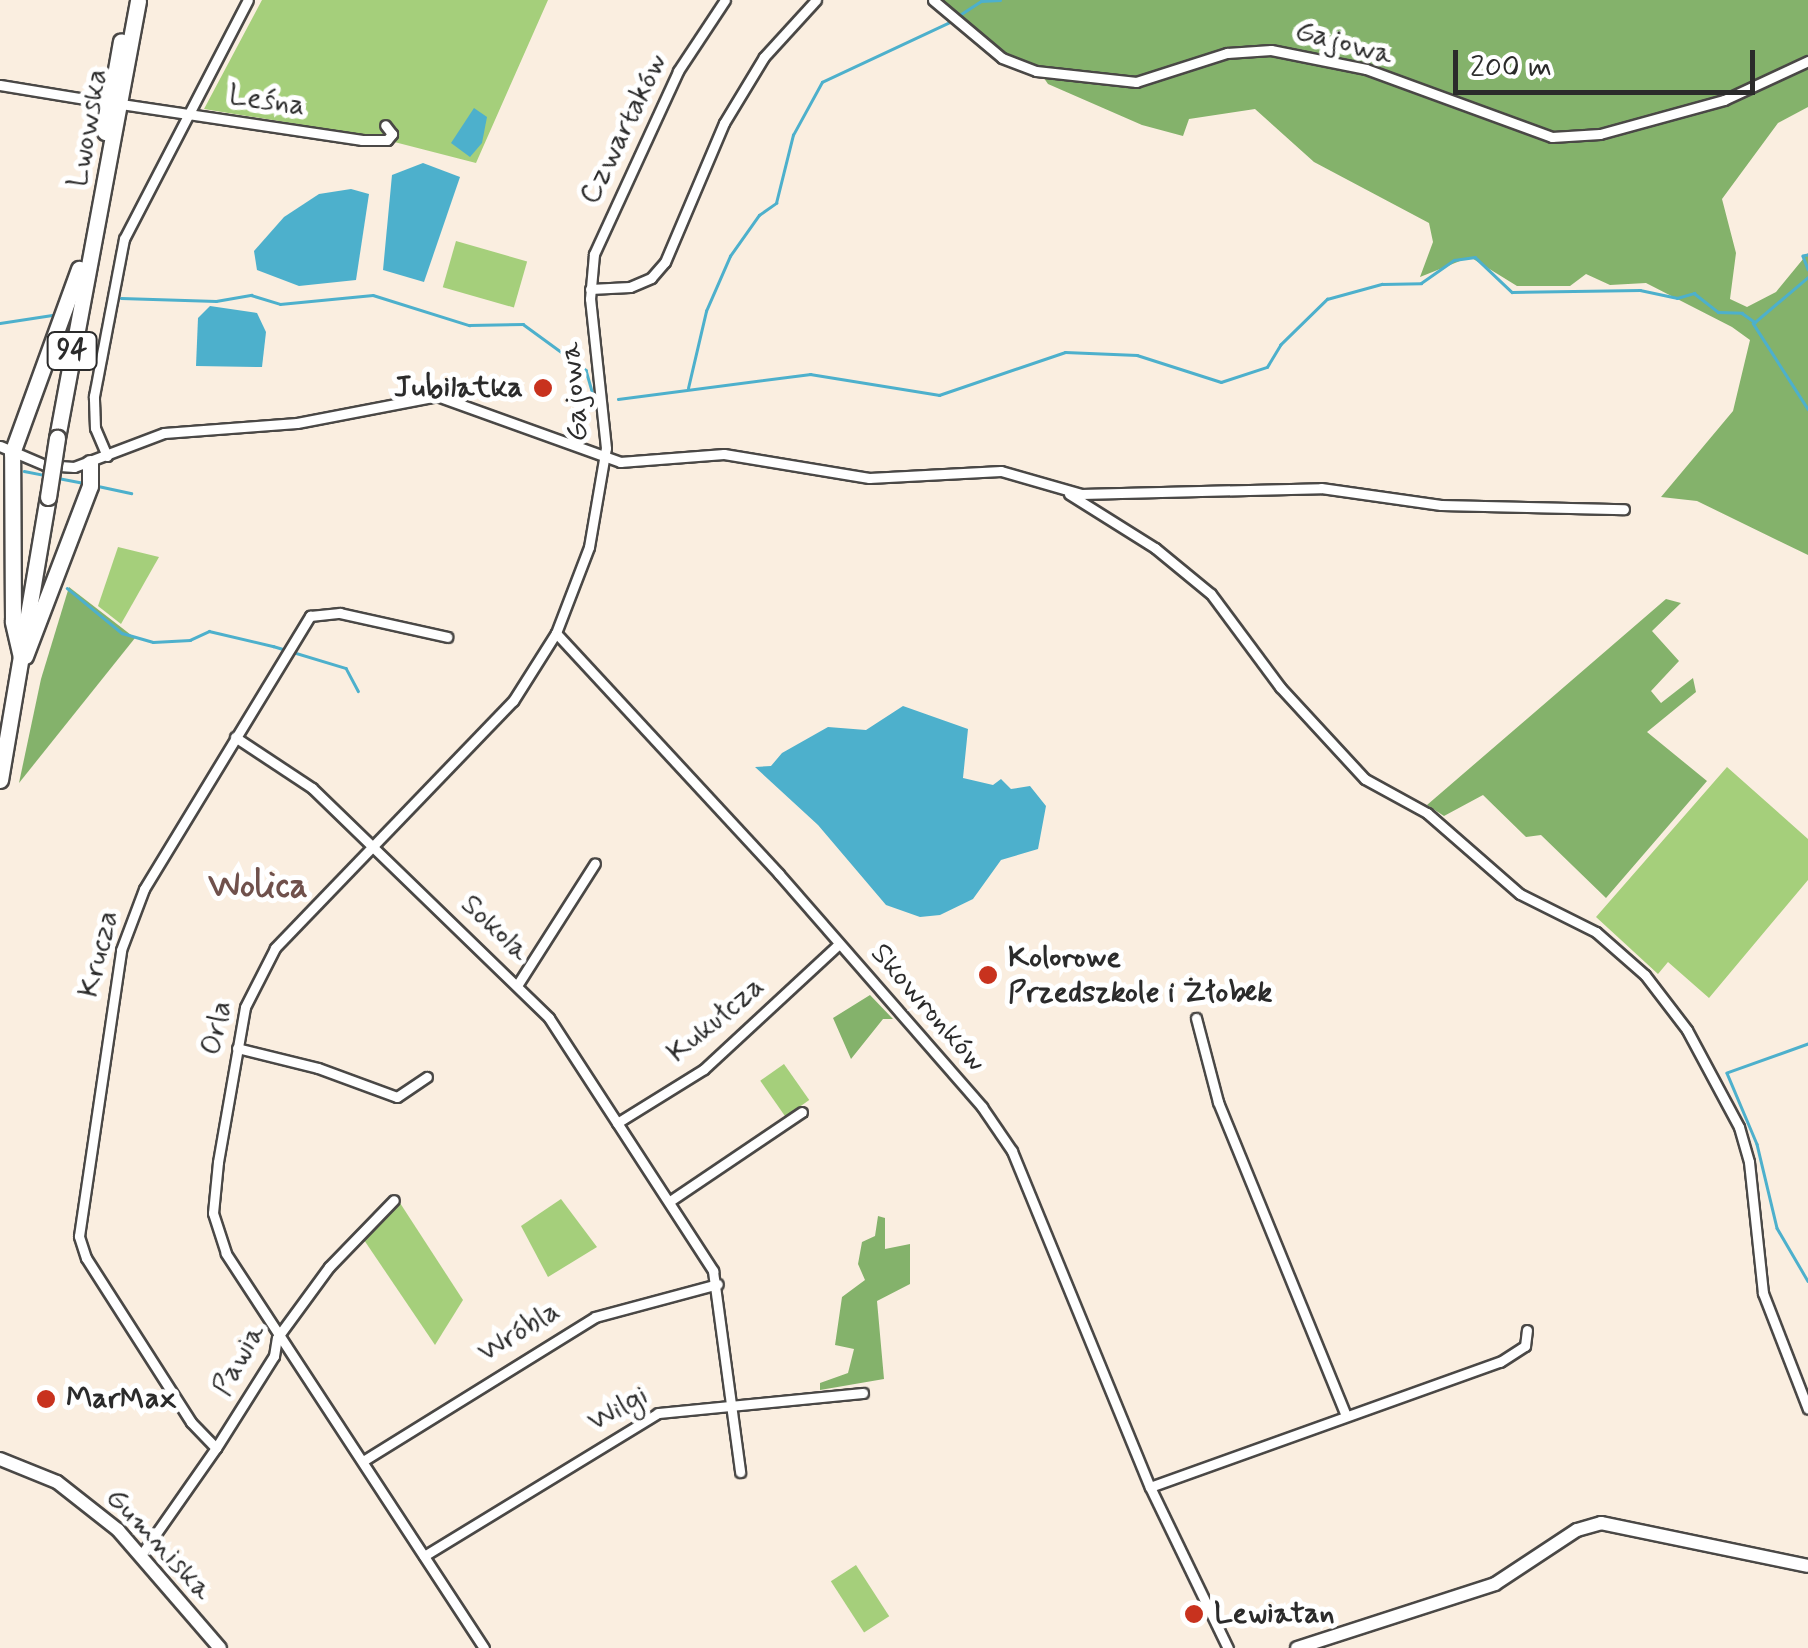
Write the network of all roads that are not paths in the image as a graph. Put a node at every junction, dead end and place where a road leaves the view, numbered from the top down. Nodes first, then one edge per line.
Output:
1 (128, 0) edge
2 (138, 0) edge
3 (248, 0) edge
4 (816, 0) edge
5 (933, 0) edge
6 (720, 2) edge
7 (1808, 61) edge
8 (0, 85) edge
9 (115, 103) junction
10 (165, 111) junction
11 (189, 114) junction
12 (385, 126) dead end
13 (177, 135) junction
14 (91, 226) junction
15 (88, 265) junction
16 (590, 289) junction
17 (6, 450) edge
18 (107, 456) junction
19 (605, 460) junction
20 (90, 463) junction
21 (1064, 492) junction
22 (1624, 509) dead end
23 (556, 633) junction
24 (447, 637) dead end
25 (20, 662) junction
26 (235, 737) junction
27 (0, 780) edge
28 (373, 844) junction
29 (596, 863) dead end
30 (839, 944) junction
31 (518, 984) junction
32 (1196, 1018) dead end
33 (237, 1048) junction
34 (427, 1077) dead end
35 (802, 1112) dead end
36 (617, 1123) junction
37 (394, 1200) dead end
38 (670, 1200) junction
39 (718, 1284) junction
40 (1527, 1330) dead end
41 (277, 1338) junction
42 (863, 1393) dead end
43 (732, 1402) junction
44 (1808, 1409) edge
45 (1346, 1416) junction
46 (216, 1448) junction
47 (0, 1459) edge
48 (363, 1461) junction
49 (740, 1472) dead end
50 (1150, 1487) junction
51 (142, 1555) junction
52 (424, 1556) junction
53 (1808, 1566) edge
54 (220, 1648) edge
55 (484, 1648) edge
56 (1228, 1648) edge
57 (1298, 1648) edge

1 - 9 main road, Lwowska / 94
2 - 9 main road, Lwowska / 94
3 - 11 street
4 - 16 street
5 - 7 street, Gajowa
6 - 16 street, Czwartaków
8 - 9 street, Leśna
9 - 10 street, Leśna
9 - 14 main road, Lwowska / 94
9 - 15 main road, Lwowska / 94
10 - 11 street, Leśna
10 - 13 street
11 - 12 street, Leśna
11 - 13 street
13 - 18 street
14 - 15 main road, Lwowska / 94
14 - 17 main road
15 - 25 main road, Lwowska / 94, bridge
16 - 19 street, Gajowa
17 - 20 street, Gajowa
17 - 25 main road
18 - 19 street, Gajowa
18 - 20 street, Gajowa
19 - 21 street, Gajowa
19 - 23 street, Orla
20 - 25 main road
21 - 22 street
21 - 44 street
23 - 28 street, Orla
23 - 30 street, Skowronków
24 - 26 street, Krucza
25 - 27 main road, Lwowska / 94
26 - 28 street, Sokola
26 - 46 street, Krucza
28 - 31 street, Sokola
28 - 33 street, Orla
29 - 31 street
30 - 36 street, Kukułcza
30 - 50 street, Skowronków
31 - 36 street, Sokola
32 - 45 street
33 - 34 street
33 - 41 street, Orla
35 - 38 street
36 - 38 street, Sokola
37 - 41 street, Pawia
38 - 39 street, Sokola
39 - 43 street, Sokola
39 - 48 street, Wróbla
40 - 45 street
41 - 46 street, Pawia
41 - 48 street, Orla
42 - 43 street, Wilgi
43 - 49 street, Sokola
43 - 52 street, Wilgi
45 - 50 street
46 - 51 street, Pawia
47 - 51 street, Gumniska
48 - 52 street, Orla
50 - 56 street, Skowronków
51 - 54 street, Gumniska
52 - 55 street, Orla
53 - 57 street

